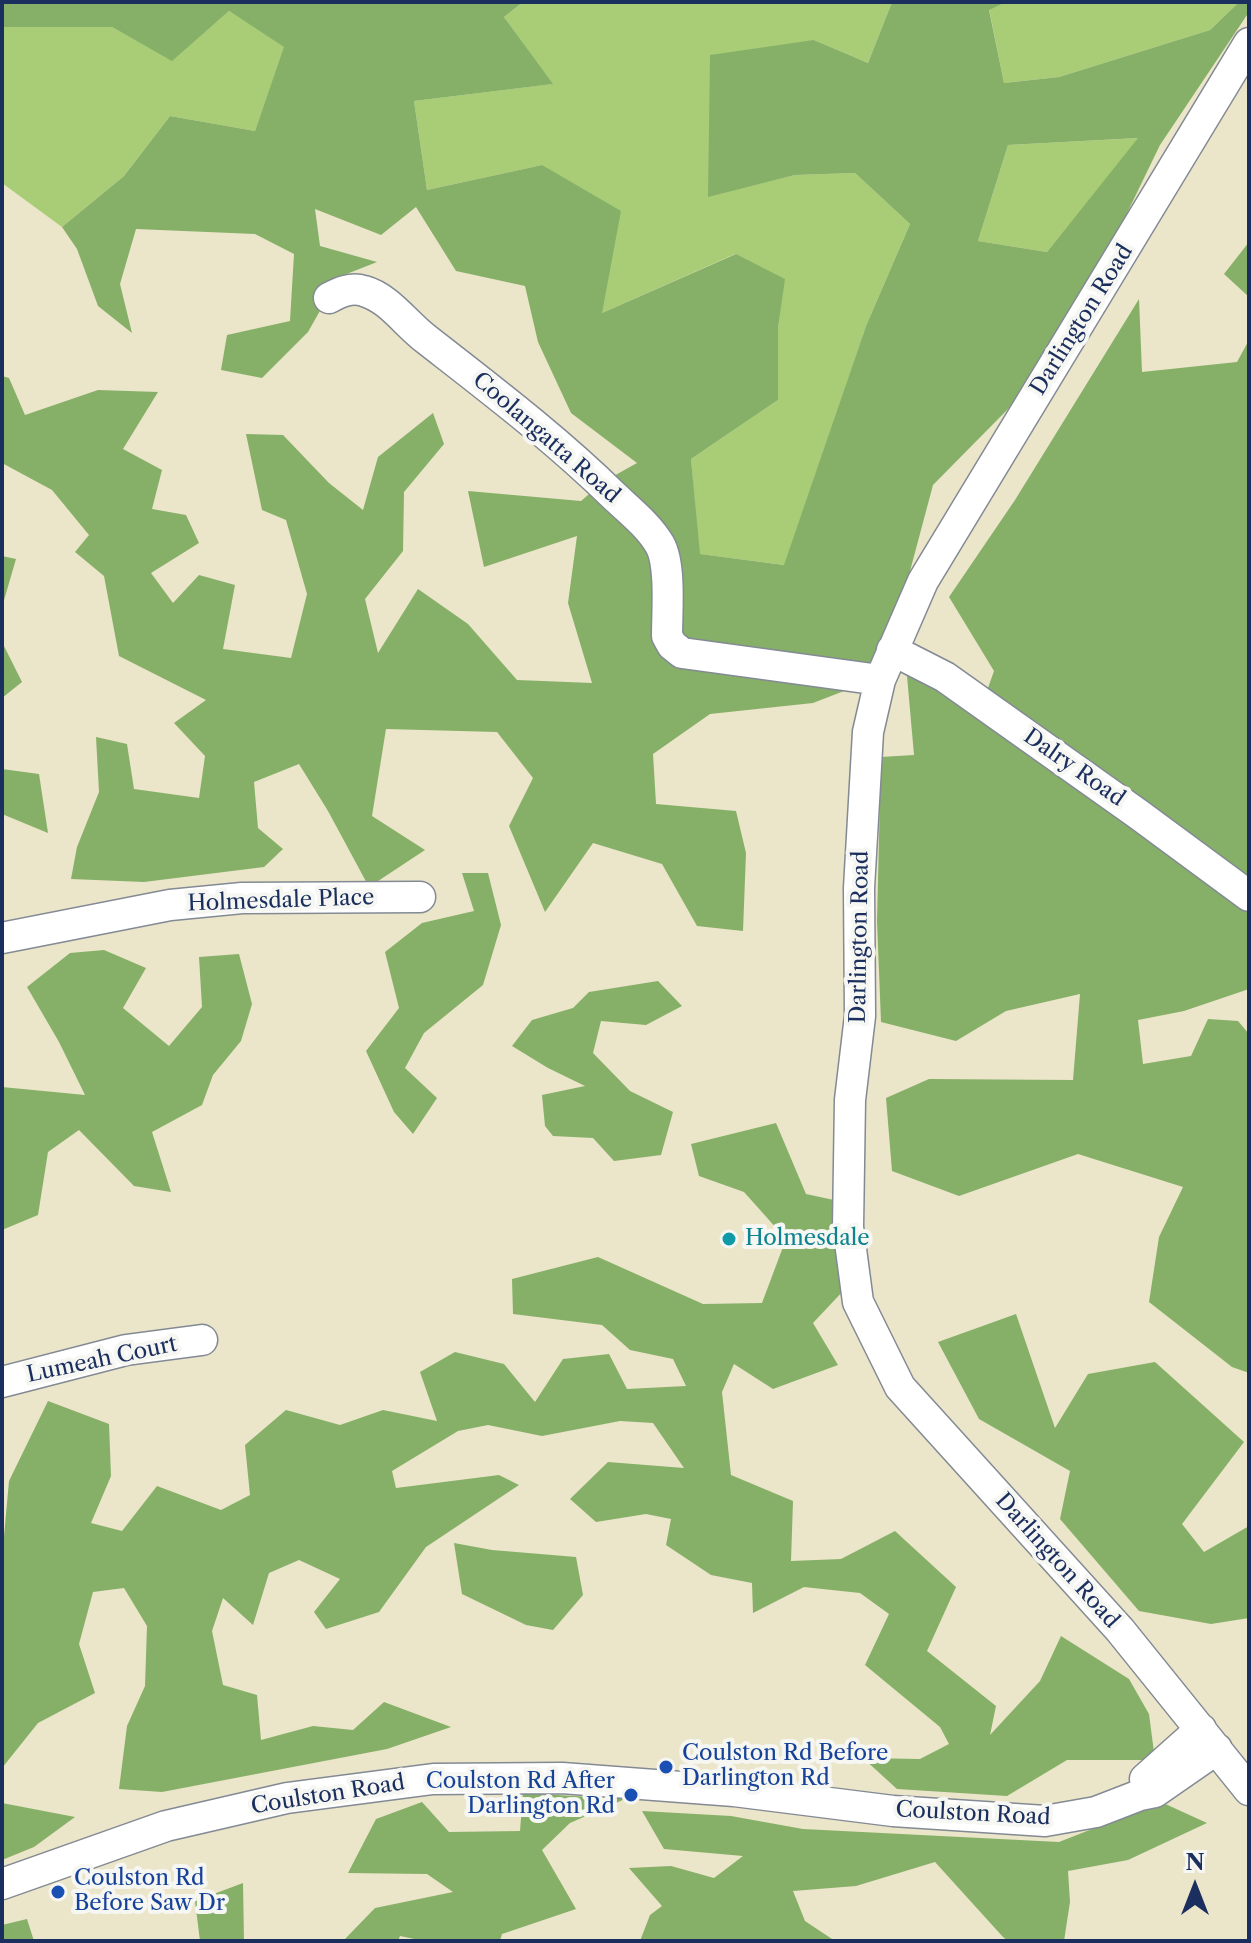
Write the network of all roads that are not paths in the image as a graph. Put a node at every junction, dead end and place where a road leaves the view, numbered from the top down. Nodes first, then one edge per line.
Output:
1 (1249, 43) edge
2 (329, 298) dead end
3 (892, 650) junction
4 (880, 680) junction
5 (1249, 896) edge
6 (420, 897) dead end
7 (2, 938) edge
8 (202, 1340) dead end
9 (2, 1382) edge
10 (1209, 1739) junction
11 (1249, 1790) edge
12 (2, 1884) edge

1 - 3 street, Darlington Road
2 - 4 street, Coolangatta Road
3 - 4 street, Darlington Road
3 - 5 street, Dalry Road
4 - 10 street, Darlington Road
6 - 7 street, Holmesdale Place
8 - 9 street, Lumeah Court
10 - 11 street, Darlington Road
10 - 12 street, Coulston Road

